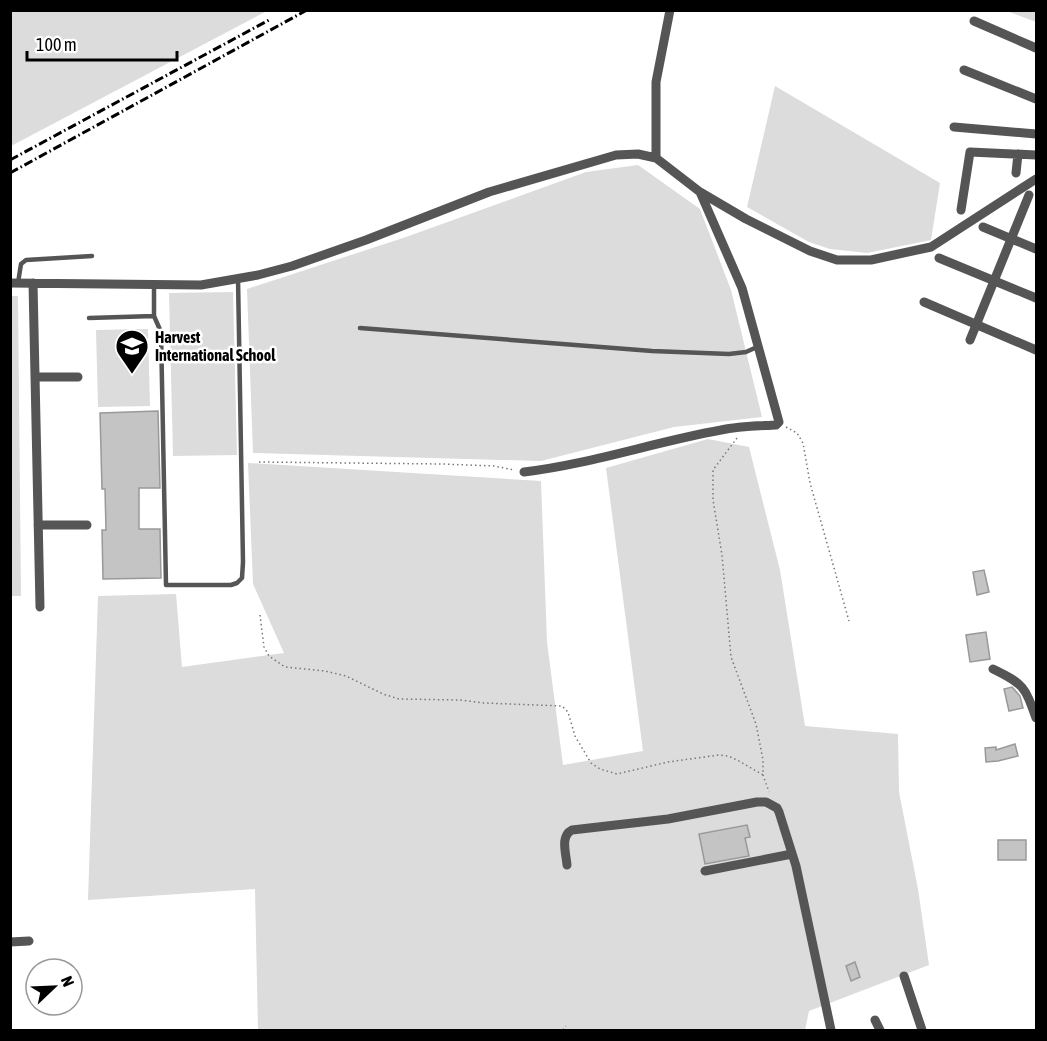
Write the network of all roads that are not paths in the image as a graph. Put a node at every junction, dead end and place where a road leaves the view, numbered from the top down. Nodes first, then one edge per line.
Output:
1 (669, 10) edge
2 (974, 21) dead end
3 (1036, 48) edge
4 (964, 70) dead end
5 (1036, 99) edge
6 (954, 127) dead end
7 (1036, 134) edge
8 (1018, 154) junction
9 (1036, 155) edge
10 (656, 158) junction
11 (1016, 173) dead end
12 (1036, 179) edge
13 (1024, 186) junction
14 (700, 192) junction
15 (1033, 196) edge
16 (961, 210) dead end
17 (983, 227) dead end
18 (1011, 239) junction
19 (1036, 249) edge
20 (92, 256) dead end
21 (939, 258) dead end
22 (238, 278) junction
23 (994, 281) junction
24 (14, 283) edge
25 (33, 283) junction
26 (154, 285) junction
27 (1036, 298) edge
28 (924, 302) dead end
29 (154, 316) junction
30 (89, 318) dead end
31 (976, 324) junction
32 (360, 328) dead end
33 (970, 340) dead end
34 (759, 346) junction
35 (1036, 350) edge
36 (35, 377) junction
37 (78, 377) dead end
38 (524, 472) road end
39 (38, 525) junction
40 (87, 525) dead end
41 (40, 607) dead end
42 (993, 669) dead end
43 (1036, 718) edge
44 (792, 854) junction
45 (567, 865) dead end
46 (705, 872) dead end
47 (29, 941) dead end
48 (10, 942) edge
49 (904, 976) dead end
50 (875, 1020) dead end
51 (831, 1030) edge
52 (880, 1030) edge
53 (922, 1030) edge

1 - 10 street
2 - 3 street
4 - 5 street
6 - 7 street
8 - 9 street
8 - 11 street
8 - 16 street
10 - 14 street
10 - 22 street
12 - 13 street
13 - 14 street
13 - 15 street
14 - 34 street
15 - 18 street
17 - 18 street
18 - 19 street
18 - 23 street
20 - 24 lane
21 - 23 street
22 - 26 street
22 - 29 lane
23 - 27 street
23 - 31 street
24 - 25 street
25 - 26 street
25 - 36 street
26 - 29 lane
28 - 31 street
29 - 30 lane
31 - 33 street
31 - 35 street
32 - 34 lane
34 - 38 street
36 - 37 street
36 - 39 street
39 - 40 street
39 - 41 street
42 - 43 street
44 - 45 street
44 - 46 street
44 - 51 street
47 - 48 street
49 - 53 street
50 - 52 street

